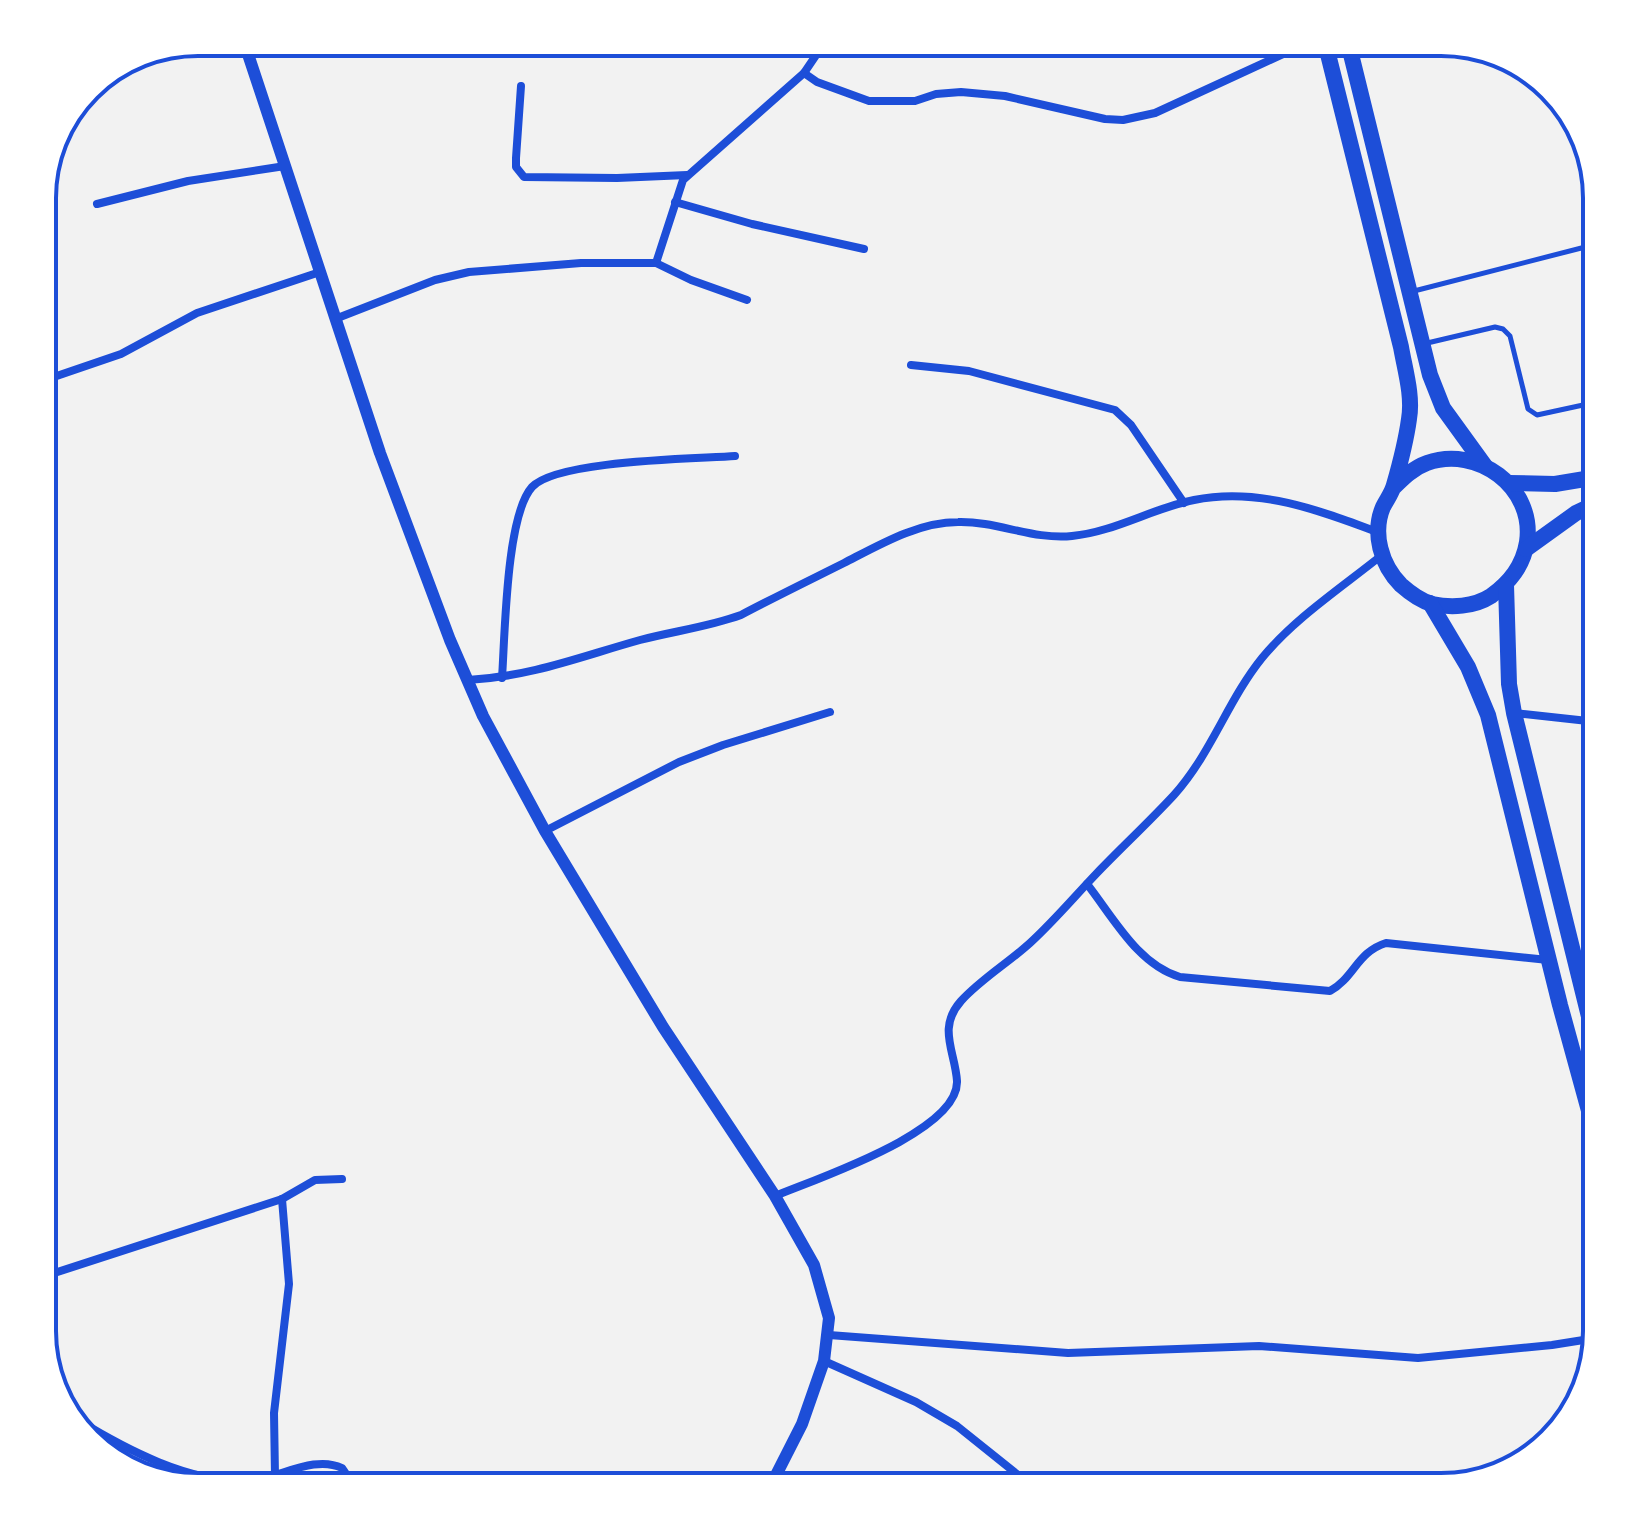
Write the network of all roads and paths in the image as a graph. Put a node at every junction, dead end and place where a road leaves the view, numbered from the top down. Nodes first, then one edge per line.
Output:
1 (249, 56) edge
2 (816, 56) edge
3 (1279, 56) edge
4 (1328, 56) edge
5 (1351, 56) edge
6 (804, 73) junction
7 (521, 86) dead end
8 (285, 166) junction
9 (687, 175) junction
10 (675, 202) junction
11 (97, 204) dead end
12 (1583, 248) edge
13 (864, 249) dead end
14 (656, 263) junction
15 (320, 272) junction
16 (1409, 292) junction
17 (747, 300) dead end
18 (335, 319) junction
19 (1422, 344) junction
20 (911, 365) dead end
21 (56, 376) edge
22 (1583, 405) edge
23 (735, 456) dead end
24 (1485, 466) junction
25 (1583, 479) edge
26 (1509, 483) junction
27 (1393, 488) junction
28 (1184, 503) junction
29 (1583, 510) edge
30 (1378, 532) junction
31 (1526, 549) junction
32 (1382, 555) junction
33 (1506, 585) junction
34 (1430, 603) junction
35 (502, 678) junction
36 (468, 680) junction
37 (830, 712) dead end
38 (1514, 713) junction
39 (1583, 720) edge
40 (545, 831) junction
41 (1087, 884) junction
42 (1549, 960) junction
43 (1583, 992) edge
44 (1583, 1088) edge
45 (342, 1179) dead end
46 (775, 1196) junction
47 (282, 1199) junction
48 (56, 1272) edge
49 (829, 1335) junction
50 (1583, 1340) edge
51 (824, 1361) junction
52 (96, 1429) edge
53 (191, 1473) edge
54 (275, 1473) edge
55 (286, 1473) edge
56 (345, 1473) edge
57 (777, 1473) edge
58 (1016, 1473) edge

1 - 8 street
2 - 6 street
3 - 6 street
4 - 27 highway
5 - 16 highway
6 - 9 street
7 - 9 street
8 - 11 street
8 - 15 street
9 - 10 street
10 - 13 street
10 - 14 street
12 - 16 lane
14 - 17 street
14 - 18 street
15 - 18 street
15 - 21 street
16 - 19 highway
18 - 36 street
19 - 22 lane
19 - 24 highway
20 - 28 street
23 - 35 street
24 - 26 highway
24 - 27 highway
25 - 26 highway
26 - 31 highway
27 - 30 highway
28 - 30 street
28 - 35 street
29 - 31 highway
30 - 32 highway
31 - 33 highway
32 - 34 highway
32 - 41 street
33 - 34 highway
33 - 38 highway
34 - 42 highway
35 - 36 street
36 - 40 street
37 - 40 street
38 - 39 street
38 - 43 highway
40 - 46 street
41 - 42 street
41 - 46 street
42 - 44 highway
45 - 47 street
46 - 49 street
47 - 48 street
47 - 54 street
49 - 50 street
49 - 51 street
51 - 57 street
51 - 58 street
52 - 53 street
55 - 56 street

